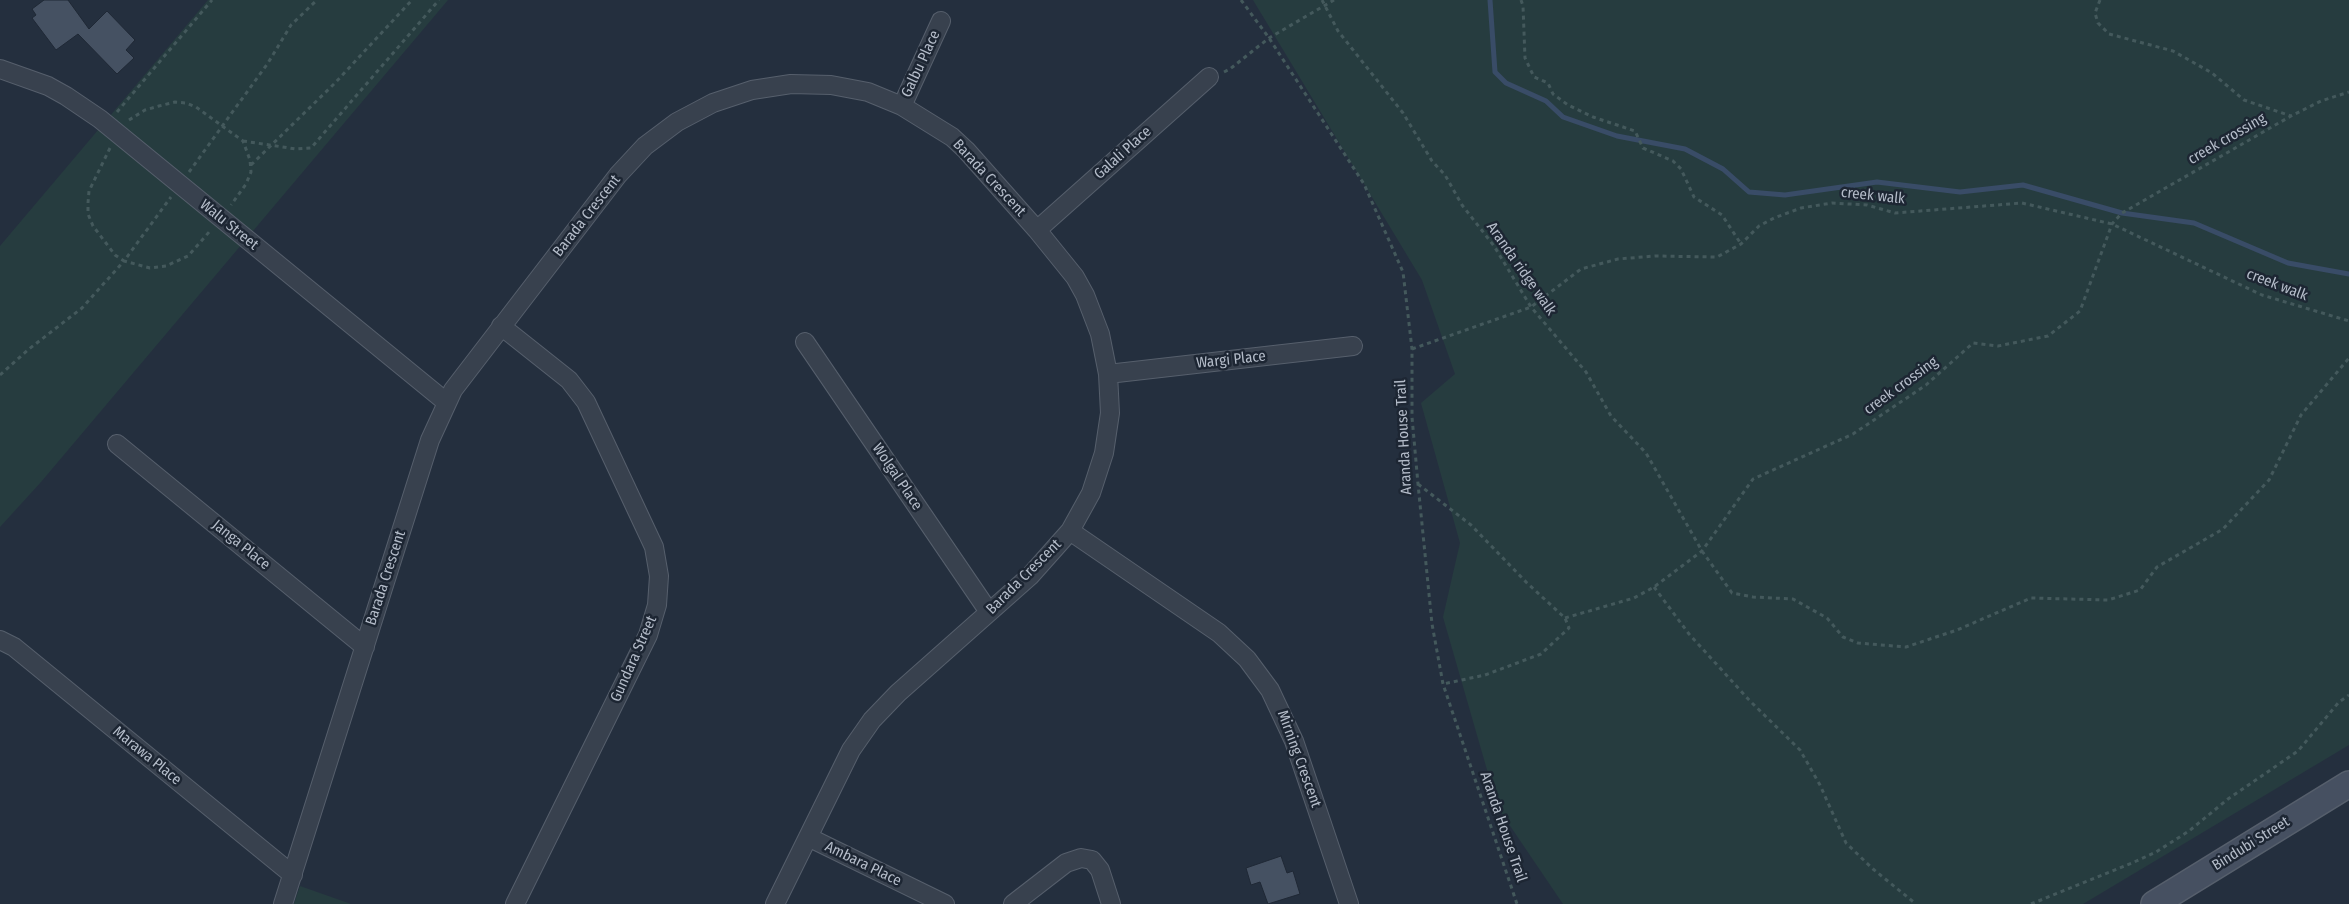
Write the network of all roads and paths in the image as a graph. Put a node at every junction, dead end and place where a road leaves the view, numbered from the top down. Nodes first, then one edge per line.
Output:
1 (212, 0) edge
2 (317, 0) edge
3 (412, 0) edge
4 (439, 0) edge
5 (1241, 0) edge
6 (1322, 0) edge
7 (1334, 0) edge
8 (1521, 0) edge
9 (2100, 0) edge
10 (1324, 5) junction
11 (941, 21) dead end
12 (1269, 38) junction
13 (0, 69) edge
14 (1210, 77) joint
15 (2349, 92) edge
16 (902, 106) junction
17 (2292, 116) junction
18 (221, 124) junction
19 (121, 128) junction
20 (243, 140) junction
21 (270, 145) junction
22 (251, 165) junction
23 (227, 210) dead end
24 (2112, 224) junction
25 (212, 228) dead end
26 (1037, 230) junction
27 (1741, 244) junction
28 (124, 261) junction
29 (1531, 308) junction
30 (2349, 321) edge
31 (500, 326) junction
32 (805, 342) dead end
33 (1353, 346) dead end
34 (1412, 349) junction
35 (2349, 358) edge
36 (1108, 374) junction
37 (0, 375) edge
38 (446, 402) junction
39 (117, 444) dead end
40 (1418, 484) junction
41 (1070, 531) junction
42 (1702, 551) junction
43 (1654, 587) junction
44 (990, 612) junction
45 (1565, 618) junction
46 (0, 640) edge
47 (364, 647) junction
48 (1443, 684) junction
49 (2349, 695) edge
50 (2349, 784) edge
51 (808, 838) junction
52 (292, 875) junction
53 (283, 904) edge
54 (515, 904) edge
55 (776, 904) edge
56 (944, 904) edge
57 (1014, 904) edge
58 (1112, 904) edge
59 (1349, 904) edge
60 (1517, 904) edge
61 (1916, 904) edge
62 (2031, 904) edge
63 (2154, 904) edge

1 - 19 path
2 - 18 path
3 - 21 path
4 - 21 path
5 - 12 path, Aranda House Trail
6 - 10 path, Aranda ridge walk
7 - 10 path
8 - 27 path
9 - 17 path
10 - 12 path
10 - 29 path, Aranda ridge walk
11 - 16 street, Galbu Place
12 - 14 path
12 - 34 path, Aranda House Trail
13 - 19 street, Walu Street
14 - 26 street, Galali Place
15 - 17 path, creek crossing
16 - 26 street, Barada Crescent
16 - 31 street, Barada Crescent
17 - 24 path, creek crossing
18 - 19 path
18 - 20 path
19 - 28 path
19 - 38 street, Walu Street
20 - 21 path
20 - 22 path
21 - 22 path
22 - 23 path
24 - 27 path, creek walk
24 - 30 path, creek walk
24 - 42 path, creek crossing
25 - 28 path
26 - 36 street, Barada Crescent
27 - 29 path, creek walk
28 - 37 path
29 - 34 path, creek walk
29 - 42 path, Aranda ridge walk
31 - 38 street, Barada Crescent
31 - 54 street, Gundara Street
32 - 44 street, Wolgal Place
33 - 36 street, Wargi Place
34 - 40 path, Aranda House Trail
35 - 42 path, Aranda ridge walk
36 - 41 street, Barada Crescent
38 - 47 street, Barada Crescent
39 - 47 street, Janga Place
40 - 45 path
40 - 48 path, Aranda House Trail
41 - 44 street, Barada Crescent
41 - 59 street, Mirning Crescent
42 - 43 path, creek crossing
43 - 45 path, creek crossing
43 - 61 path
44 - 51 street, Barada Crescent
45 - 48 path
46 - 52 street, Marawa Place
47 - 52 street, Barada Crescent
48 - 60 path, Aranda House Trail
49 - 62 path
50 - 63 main road, Bindubi Street
51 - 55 street, Barada Crescent
51 - 56 street, Ambara Place
52 - 53 street, Barada Crescent
57 - 58 street

